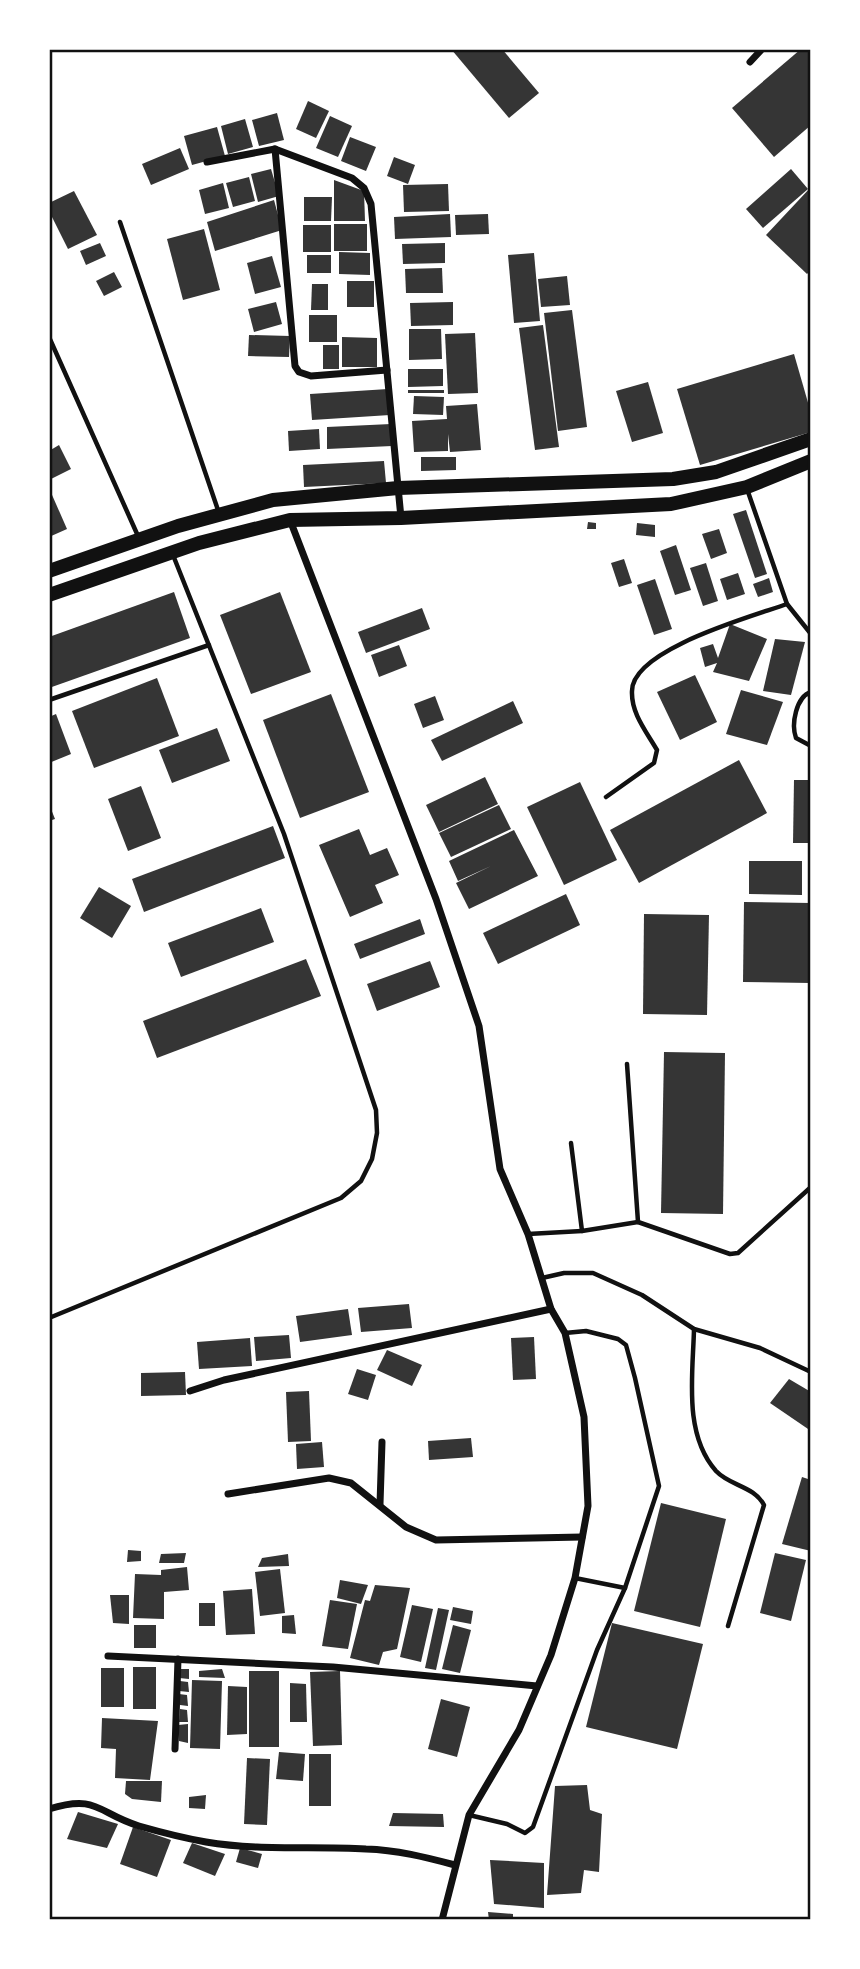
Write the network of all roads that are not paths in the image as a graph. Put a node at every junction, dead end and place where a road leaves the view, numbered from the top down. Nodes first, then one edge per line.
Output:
1 (762, 49) edge
2 (750, 62) dead end
3 (275, 149) junction
4 (207, 162) dead end
5 (120, 222) dead end
6 (49, 337) edge
7 (387, 370) junction
8 (811, 439) edge
9 (811, 461) edge
10 (747, 487) junction
11 (398, 488) junction
12 (219, 513) junction
13 (401, 518) junction
14 (290, 520) junction
15 (140, 540) junction
16 (172, 553) junction
17 (49, 571) edge
18 (49, 595) edge
19 (787, 604) junction
20 (811, 634) edge
21 (209, 645) junction
22 (811, 692) edge
23 (49, 700) edge
24 (811, 746) edge
25 (606, 797) dead end
26 (627, 1064) dead end
27 (571, 1143) dead end
28 (811, 1187) edge
29 (638, 1222) junction
30 (582, 1231) junction
31 (528, 1234) junction
32 (541, 1278) junction
33 (551, 1309) junction
34 (49, 1318) edge
35 (694, 1329) junction
36 (565, 1334) junction
37 (811, 1372) edge
38 (190, 1391) dead end
39 (382, 1441) dead end
40 (228, 1494) dead end
41 (380, 1504) junction
42 (582, 1537) junction
43 (575, 1577) junction
44 (625, 1588) junction
45 (728, 1626) dead end
46 (108, 1656) dead end
47 (178, 1659) junction
48 (537, 1686) junction
49 (175, 1749) dead end
50 (49, 1809) edge
51 (469, 1815) junction
52 (455, 1865) junction
53 (442, 1920) edge

1 - 2 street
3 - 4 street
3 - 7 street
3 - 7 street
5 - 12 lane
6 - 15 lane
7 - 11 street
8 - 11 highway
9 - 10 highway
10 - 13 highway
10 - 19 lane
11 - 12 highway
11 - 13 street
12 - 15 highway
13 - 14 highway
14 - 16 highway
14 - 31 street
15 - 17 highway
16 - 18 highway
16 - 21 lane
19 - 20 lane
19 - 25 lane
21 - 23 lane
21 - 34 lane
22 - 24 lane
26 - 29 lane
27 - 30 lane
28 - 29 lane
29 - 30 lane
30 - 31 lane
31 - 32 street
32 - 33 street
32 - 35 lane
33 - 36 street
33 - 38 street
35 - 37 lane
35 - 45 lane
36 - 42 street
36 - 44 lane
39 - 41 street
40 - 41 street
41 - 42 street
42 - 43 street
43 - 44 lane
43 - 48 street
44 - 51 lane
46 - 47 street
47 - 48 street
47 - 49 street
48 - 51 street
50 - 52 street
51 - 52 street
52 - 53 street

